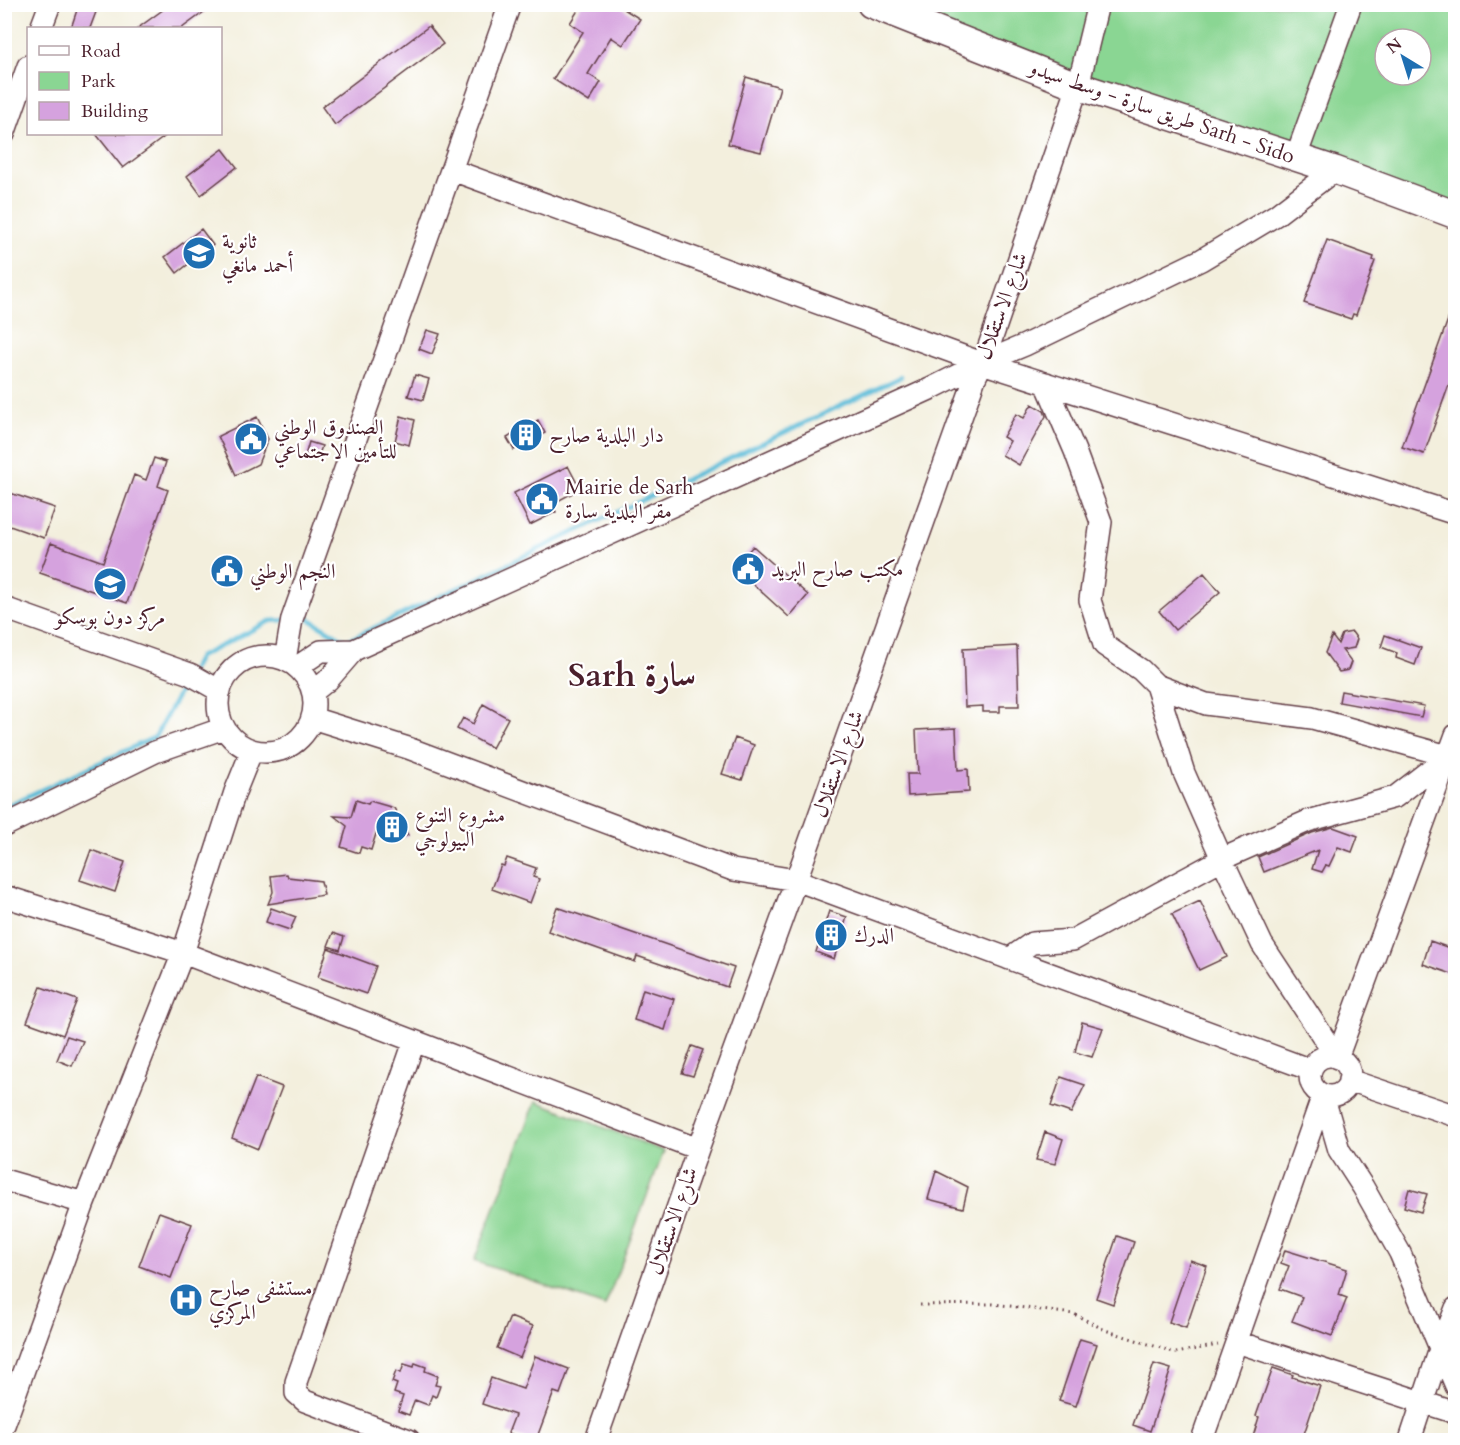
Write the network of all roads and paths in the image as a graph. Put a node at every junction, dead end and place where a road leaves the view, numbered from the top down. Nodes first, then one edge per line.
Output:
1 (50, 4) edge
2 (510, 4) edge
3 (871, 4) edge
4 (1098, 4) edge
5 (1351, 4) edge
6 (41, 27) edge
7 (27, 69) edge
8 (1078, 86) junction
9 (4, 134) edge
10 (1296, 157) junction
11 (452, 170) junction
12 (1335, 170) junction
13 (1455, 215) edge
14 (982, 363) junction
15 (1046, 383) junction
16 (1455, 514) edge
17 (4, 608) edge
18 (354, 650) junction
19 (291, 663) junction
20 (1156, 685) junction
21 (220, 691) junction
22 (313, 692) junction
23 (312, 718) junction
24 (224, 728) junction
25 (1453, 743) edge
26 (252, 750) junction
27 (4, 826) edge
28 (1222, 859) junction
29 (796, 880) junction
30 (4, 896) edge
31 (183, 953) junction
32 (1009, 959) junction
33 (414, 1042) junction
34 (1337, 1058) junction
35 (1311, 1070) junction
36 (1349, 1080) junction
37 (1323, 1095) junction
38 (1455, 1116) edge
39 (698, 1149) junction
40 (4, 1180) edge
41 (84, 1203) junction
42 (920, 1305) dead end
43 (1455, 1308) edge
44 (1237, 1342) junction
45 (1440, 1348) junction
46 (1455, 1386) edge
47 (1423, 1402) junction
48 (1455, 1413) edge
49 (4, 1425) edge
50 (409, 1440) edge
51 (596, 1440) edge
52 (1202, 1440) edge
53 (1410, 1440) edge

1 - 6 street
2 - 11 street
3 - 8 main road, طريق سارة - وسط سيدو Sarh - Sido
4 - 8 street, شارع الاستقلال
5 - 10 street
7 - 9 street
8 - 10 main road, طريق سارة - وسط سيدو Sarh - Sido
8 - 14 street, شارع الاستقلال
10 - 12 main road, طريق سارة - وسط سيدو Sarh - Sido
11 - 14 street
11 - 19 street
12 - 13 main road, طريق سارة - وسط سيدو Sarh - Sido
12 - 14 street
14 - 15 street
14 - 18 street
14 - 29 street, شارع الاستقلال
15 - 16 street
15 - 20 street
17 - 21 street
18 - 19 street
18 - 22 street
19 - 21 street
19 - 22 street
20 - 25 street
20 - 28 street
21 - 24 street
22 - 23 street
23 - 26 street
23 - 29 street
24 - 26 street
24 - 27 street
25 - 28 street
25 - 34 street
26 - 31 street
28 - 32 street
28 - 34 street
29 - 32 street
29 - 39 street, شارع الاستقلال
30 - 31 street
31 - 33 street
31 - 41 street
32 - 35 street
33 - 39 street
33 - 50 street
34 - 35 street
34 - 36 street
35 - 37 street
36 - 37 street
36 - 38 street
37 - 44 street
37 - 45 street
39 - 51 street, شارع الاستقلال
40 - 41 street
41 - 49 street
42 - 44 path
43 - 45 street
44 - 47 street
44 - 52 street
45 - 46 street
45 - 47 street
47 - 48 street
47 - 53 street

